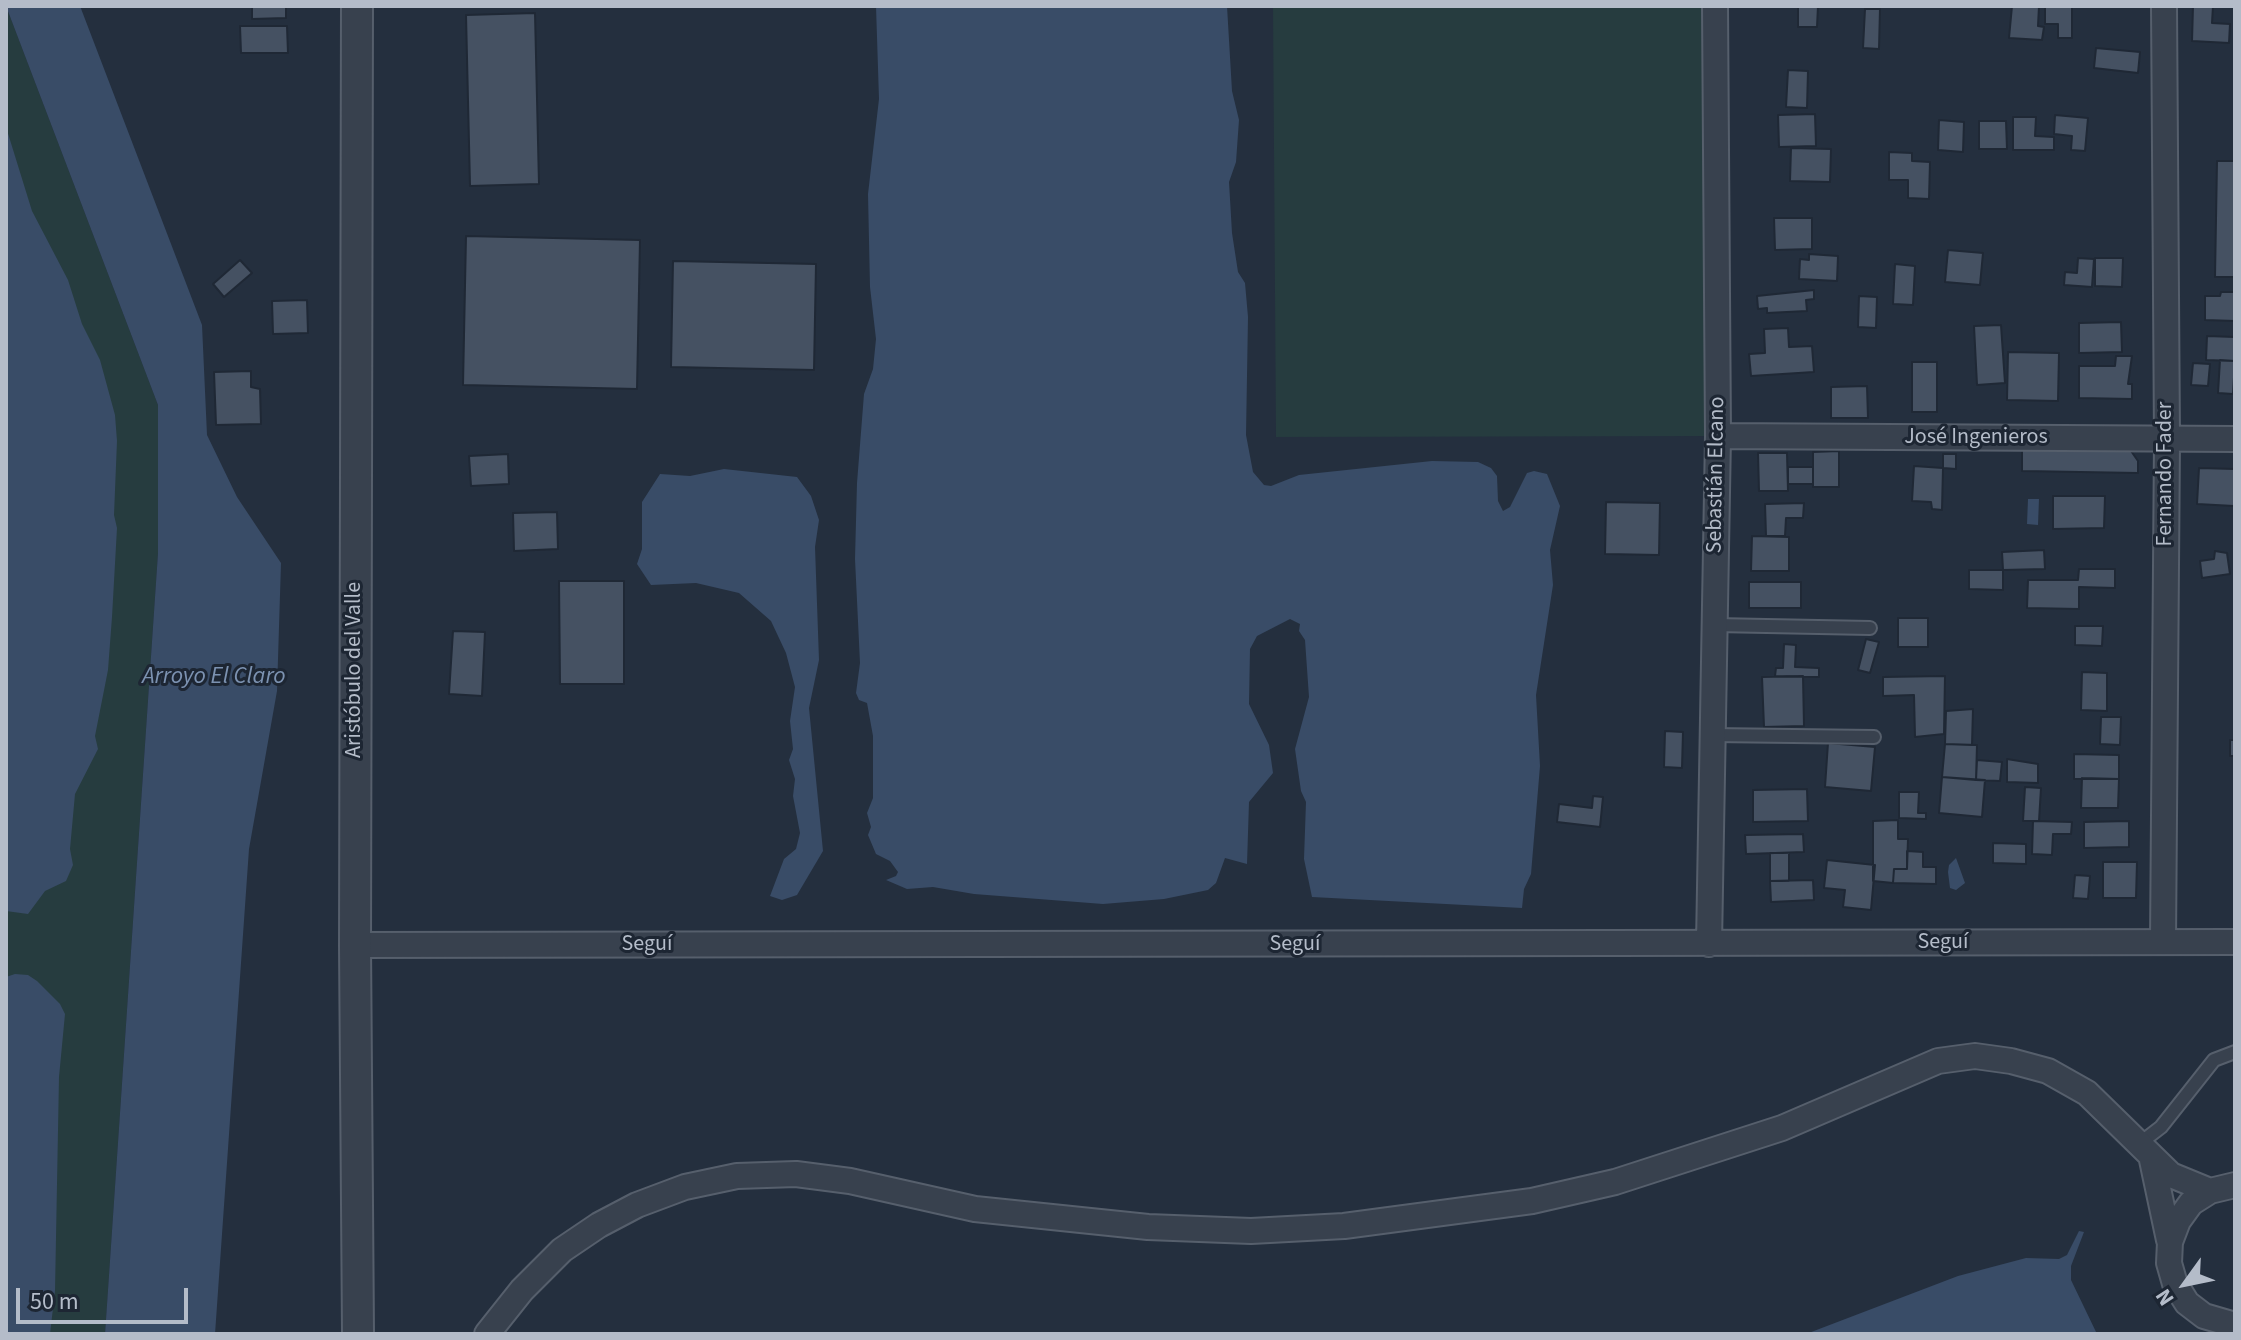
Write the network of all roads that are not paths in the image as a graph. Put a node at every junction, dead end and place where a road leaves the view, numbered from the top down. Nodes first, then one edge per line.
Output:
1 (357, 6) edge
2 (1715, 6) edge
3 (2164, 6) edge
4 (1718, 436) junction
5 (2235, 439) edge
6 (2167, 440) junction
7 (1715, 625) junction
8 (1870, 628) dead end
9 (1712, 735) junction
10 (1874, 737) dead end
11 (2163, 941) junction
12 (2235, 942) edge
13 (1709, 944) junction
14 (355, 945) junction
15 (2235, 1052) edge
16 (2146, 1152) junction
17 (2235, 1185) edge
18 (2210, 1191) junction
19 (2170, 1242) junction
20 (2231, 1325) edge
21 (358, 1334) edge
22 (487, 1334) edge

1 - 14 street, Aristóbulo del Valle
2 - 4 street, Sebastián Elcano
3 - 6 street, Fernando Fader
4 - 6 street, José Ingenieros
4 - 7 street, Sebastián Elcano
5 - 6 street, José Ingenieros
6 - 11 street, Fernando Fader
7 - 8 lane
7 - 9 street, Sebastián Elcano
9 - 10 lane
9 - 13 street, Sebastián Elcano
11 - 12 street, Seguí
11 - 13 street, Seguí
13 - 14 street, Seguí
14 - 21 street, Aristóbulo del Valle
15 - 16 lane
16 - 18 street
16 - 19 street
16 - 22 street
17 - 18 street
18 - 19 street
19 - 20 street

